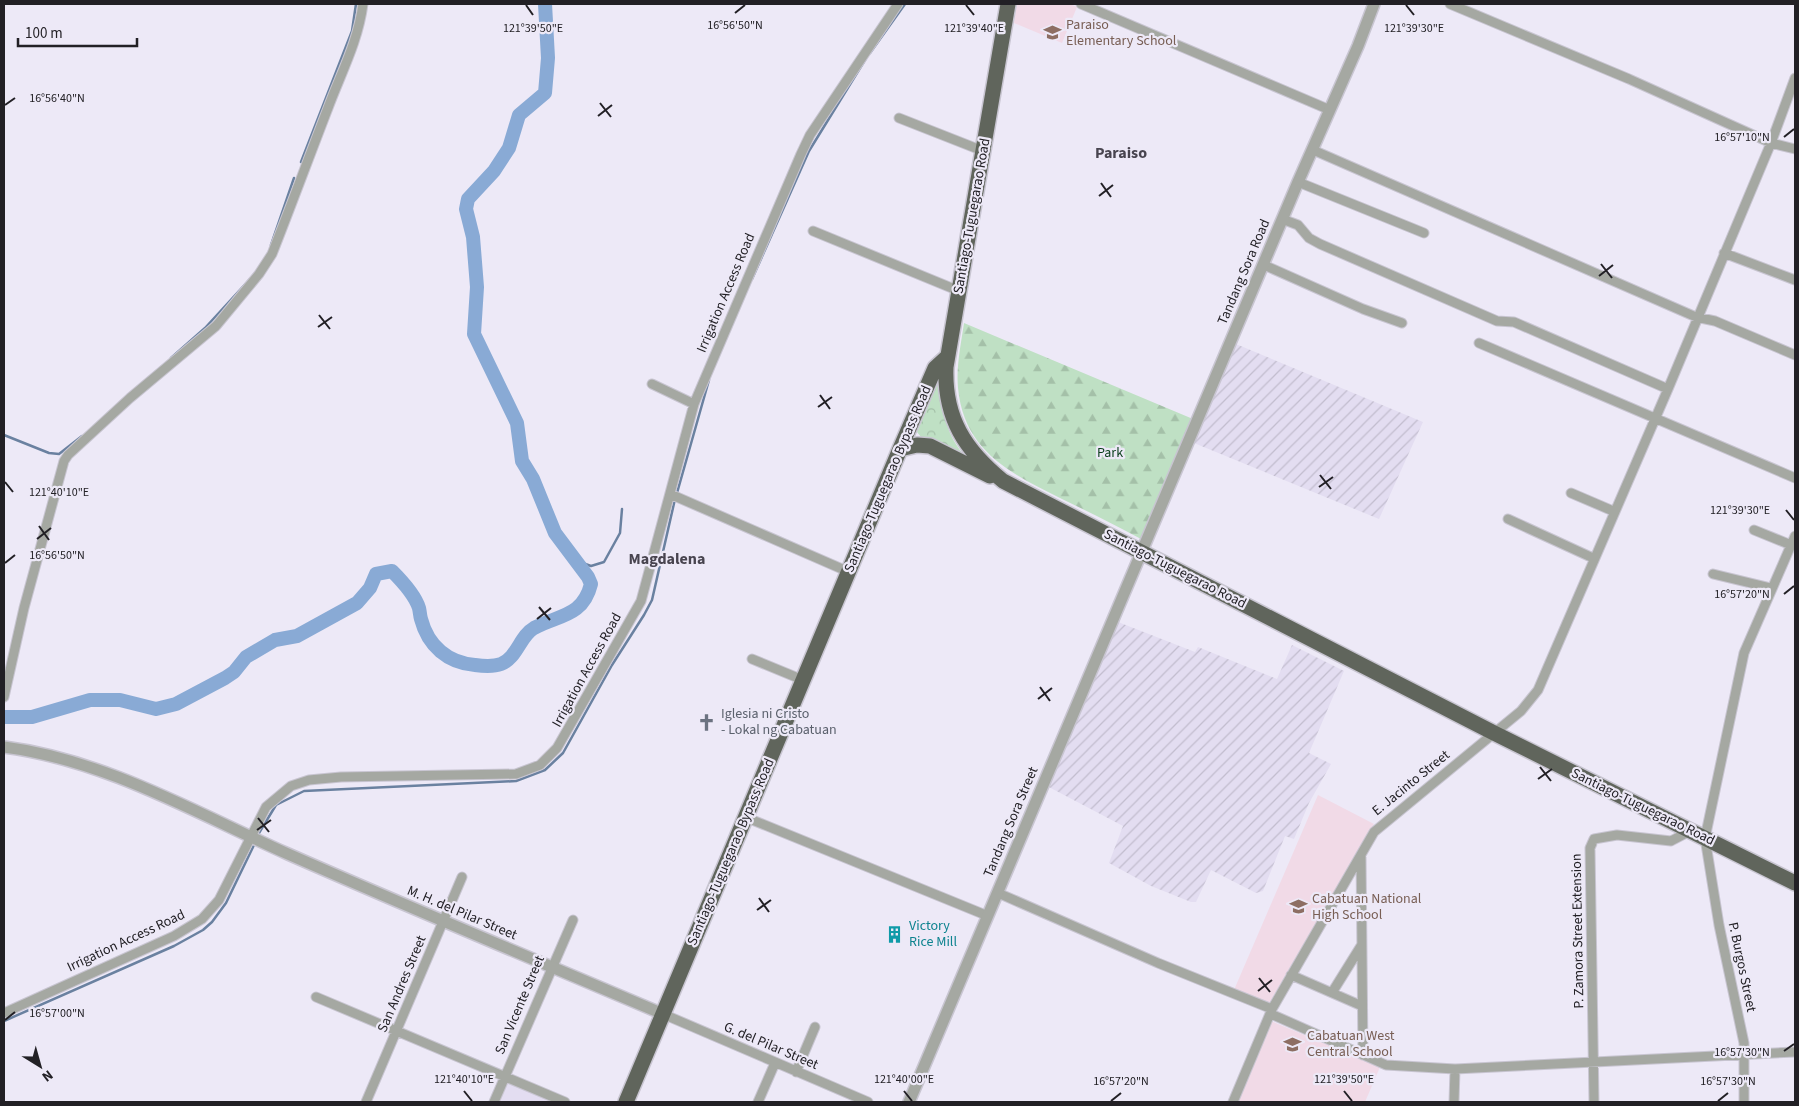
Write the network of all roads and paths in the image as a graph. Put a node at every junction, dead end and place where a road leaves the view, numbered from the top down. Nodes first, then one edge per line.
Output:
1 (363, 4) edge
2 (898, 4) edge
3 (1008, 4) edge
4 (1081, 4) edge
5 (1374, 4) edge
6 (1450, 4) edge
7 (1795, 78) edge
8 (1330, 110) junction
9 (899, 118) dead end
10 (1770, 143) junction
11 (1795, 148) edge
12 (1313, 150) junction
13 (983, 151) junction
14 (1298, 182) junction
15 (1282, 219) junction
16 (813, 231) dead end
17 (1424, 233) dead end
18 (1724, 253) junction
19 (1264, 265) junction
20 (1795, 280) edge
21 (959, 291) junction
22 (1696, 317) junction
23 (1402, 323) dead end
24 (1479, 343) dead end
25 (1795, 355) edge
26 (947, 358) junction
27 (652, 384) dead end
28 (1668, 389) junction
29 (694, 404) junction
30 (1654, 419) junction
31 (900, 449) junction
32 (1795, 478) edge
33 (1003, 481) junction
34 (1571, 493) dead end
35 (670, 494) junction
36 (1613, 511) junction
37 (1508, 519) dead end
38 (1754, 530) dead end
39 (1795, 536) edge
40 (1791, 545) junction
41 (1141, 552) junction
42 (1593, 558) junction
43 (849, 572) junction
44 (1714, 574) dead end
45 (1771, 588) junction
46 (752, 659) dead end
47 (803, 680) junction
48 (4, 698) edge
49 (1494, 733) junction
50 (4, 747) edge
51 (745, 817) junction
52 (1690, 831) junction
53 (250, 837) junction
54 (1706, 838) junction
55 (1361, 852) junction
56 (462, 877) dead end
57 (1795, 883) edge
58 (998, 893) junction
59 (988, 916) junction
60 (573, 920) dead end
61 (444, 922) junction
62 (1361, 946) junction
63 (552, 967) junction
64 (1291, 975) junction
65 (1333, 991) junction
66 (316, 997) dead end
67 (1362, 1006) junction
68 (1272, 1011) junction
69 (4, 1013) edge
70 (663, 1014) junction
71 (815, 1026) dead end
72 (397, 1030) junction
73 (1795, 1052) edge
74 (1363, 1055) junction
75 (1744, 1055) junction
76 (1594, 1062) junction
77 (776, 1063) junction
78 (1455, 1069) junction
79 (796, 1072) junction
80 (505, 1076) junction
81 (366, 1102) edge
82 (494, 1102) edge
83 (565, 1102) edge
84 (626, 1102) edge
85 (758, 1102) edge
86 (868, 1102) edge
87 (909, 1102) edge
88 (1233, 1102) edge
89 (1454, 1102) edge
90 (1594, 1102) edge
91 (1744, 1102) edge

1 - 48 street
2 - 29 street, Irrigation Access Road
3 - 13 highway, Santiago-Tuguegarao Road
4 - 8 street
5 - 8 street, Tandang Sora Road
6 - 10 street
7 - 10 street, E. Jacinto Street
8 - 12 street, Tandang Sora Road
9 - 13 street
10 - 11 street
10 - 18 street, E. Jacinto Street
12 - 14 street, Tandang Sora Road
12 - 22 street
13 - 21 highway, Santiago-Tuguegarao Road
14 - 15 street, Tandang Sora Road
14 - 17 street
15 - 19 street, Tandang Sora Road
15 - 28 street
16 - 21 street
18 - 20 street
18 - 22 street, E. Jacinto Street
19 - 23 street
19 - 41 street, Tandang Sora Road
21 - 26 highway, Santiago-Tuguegarao Road
22 - 25 street
22 - 28 street, E. Jacinto Street
24 - 30 street
26 - 31 highway, Santiago-Tuguegarao Bypass Road
26 - 33 highway, Santiago-Tuguegarao Road
27 - 29 street
28 - 30 street, E. Jacinto Street
29 - 35 street, Irrigation Access Road
30 - 32 street
30 - 36 street, E. Jacinto Street
31 - 33 highway
31 - 43 highway, Santiago-Tuguegarao Bypass Road
33 - 41 highway, Santiago-Tuguegarao Road
34 - 36 street
35 - 43 street
35 - 53 street, Irrigation Access Road
36 - 42 street, E. Jacinto Street
37 - 42 street
38 - 40 street
39 - 40 street
40 - 45 street
41 - 49 highway, Santiago-Tuguegarao Road
41 - 58 street, Tandang Sora Street
42 - 49 street, E. Jacinto Street
43 - 47 highway, Santiago-Tuguegarao Bypass Road
44 - 45 street
45 - 54 street
46 - 47 street
47 - 51 highway, Santiago-Tuguegarao Bypass Road
49 - 52 highway, Santiago-Tuguegarao Road
49 - 55 street, E. Jacinto Street
50 - 53 street, M. H. del Pilar Street
51 - 59 street
51 - 70 highway, Santiago-Tuguegarao Bypass Road
52 - 54 highway, Santiago-Tuguegarao Road
52 - 76 street, P. Zamora Street Extension
53 - 61 street, M. H. del Pilar Street
53 - 69 street, Irrigation Access Road
54 - 57 highway, Santiago-Tuguegarao Road
54 - 75 street, P. Burgos Street
55 - 62 street
55 - 64 street, E. Jacinto Street
56 - 61 street, San Andres Street
58 - 59 street, Tandang Sora Street
58 - 68 street
59 - 87 street, Tandang Sora Street
60 - 63 street, San Vicente Street
61 - 63 street, M. H. del Pilar Street
61 - 72 street, San Andres Street
62 - 65 street
62 - 67 street
63 - 70 street, M. H. del Pilar Street
63 - 80 street, San Vicente Street
64 - 65 street
64 - 68 street, E. Jacinto Street
65 - 67 street
66 - 72 street
67 - 74 street
68 - 74 street
68 - 88 street, E. Jacinto Street
70 - 77 street, G. del Pilar Street
70 - 84 highway, Santiago-Tuguegarao Bypass Road
71 - 79 street
72 - 80 street
72 - 81 street, San Andres Street
73 - 75 street
74 - 78 street
75 - 76 street
75 - 91 street, P. Burgos Street
76 - 78 street
76 - 90 street, P. Zamora Street Extension
77 - 79 street, G. del Pilar Street
77 - 85 street
78 - 89 street
79 - 86 street, G. del Pilar Street
80 - 82 street, San Vicente Street
80 - 83 street

